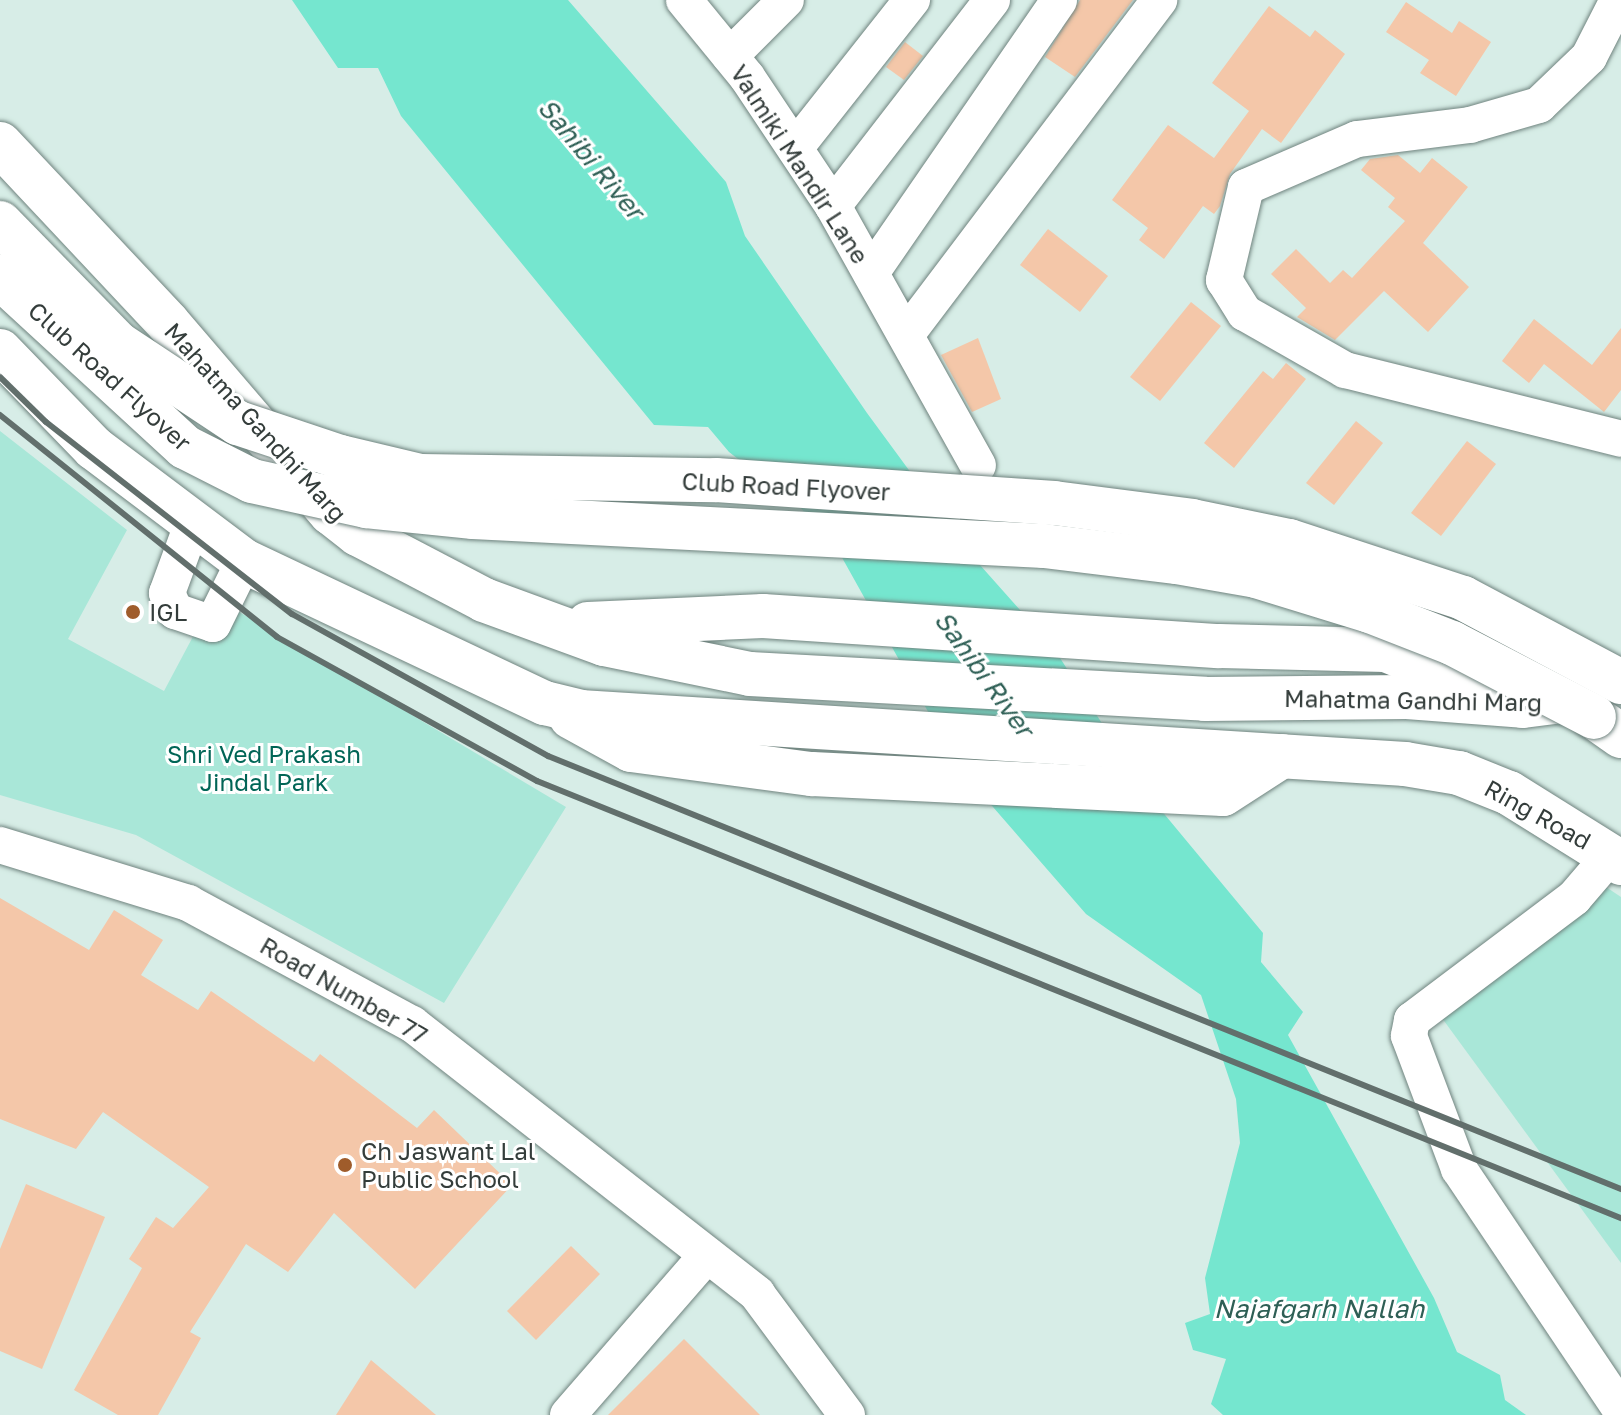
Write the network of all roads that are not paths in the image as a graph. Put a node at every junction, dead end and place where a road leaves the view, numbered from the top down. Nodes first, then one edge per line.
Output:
1 (684, 0) edge
2 (786, 0) edge
3 (912, 0) edge
4 (992, 0) edge
5 (1059, 0) edge
6 (1159, 0) edge
7 (1618, 0) edge
8 (730, 56) junction
9 (0, 144) edge
10 (795, 148) junction
11 (833, 206) junction
12 (0, 223) edge
13 (871, 273) junction
14 (0, 277) edge
15 (906, 335) junction
16 (0, 351) edge
17 (1615, 426) edge
18 (978, 465) dead end
19 (193, 522) junction
20 (244, 561) junction
21 (553, 625) junction
22 (1621, 682) edge
23 (1621, 693) edge
24 (545, 703) junction
25 (1523, 706) junction
26 (1621, 736) edge
27 (1282, 756) junction
28 (0, 845) edge
29 (1615, 859) edge
30 (707, 1255) junction
31 (1621, 1410) edge
32 (568, 1415) edge
33 (847, 1415) edge

1 - 8 street, Valmiki Mandir Lane
2 - 8 street
3 - 10 street
4 - 11 street
5 - 13 street
6 - 15 street
7 - 17 street
8 - 10 street, Valmiki Mandir Lane
9 - 21 main road, Mahatma Gandhi Marg
10 - 11 street, Valmiki Mandir Lane
11 - 13 street, Valmiki Mandir Lane
12 - 22 main road, Club Road Flyover, bridge
13 - 15 street, Valmiki Mandir Lane
14 - 26 main road, Club Road Flyover, bridge
15 - 18 street, Valmiki Mandir Lane
16 - 19 main road
19 - 20 main road
19 - 20 street
20 - 24 main road
21 - 25 main road, Mahatma Gandhi Marg
21 - 25 main road
23 - 25 main road, Mahatma Gandhi Marg
24 - 27 main road
24 - 27 main road
27 - 29 main road, Ring Road
28 - 30 street, Road Number 77
29 - 31 street
30 - 32 street
30 - 33 street, Road Number 77

